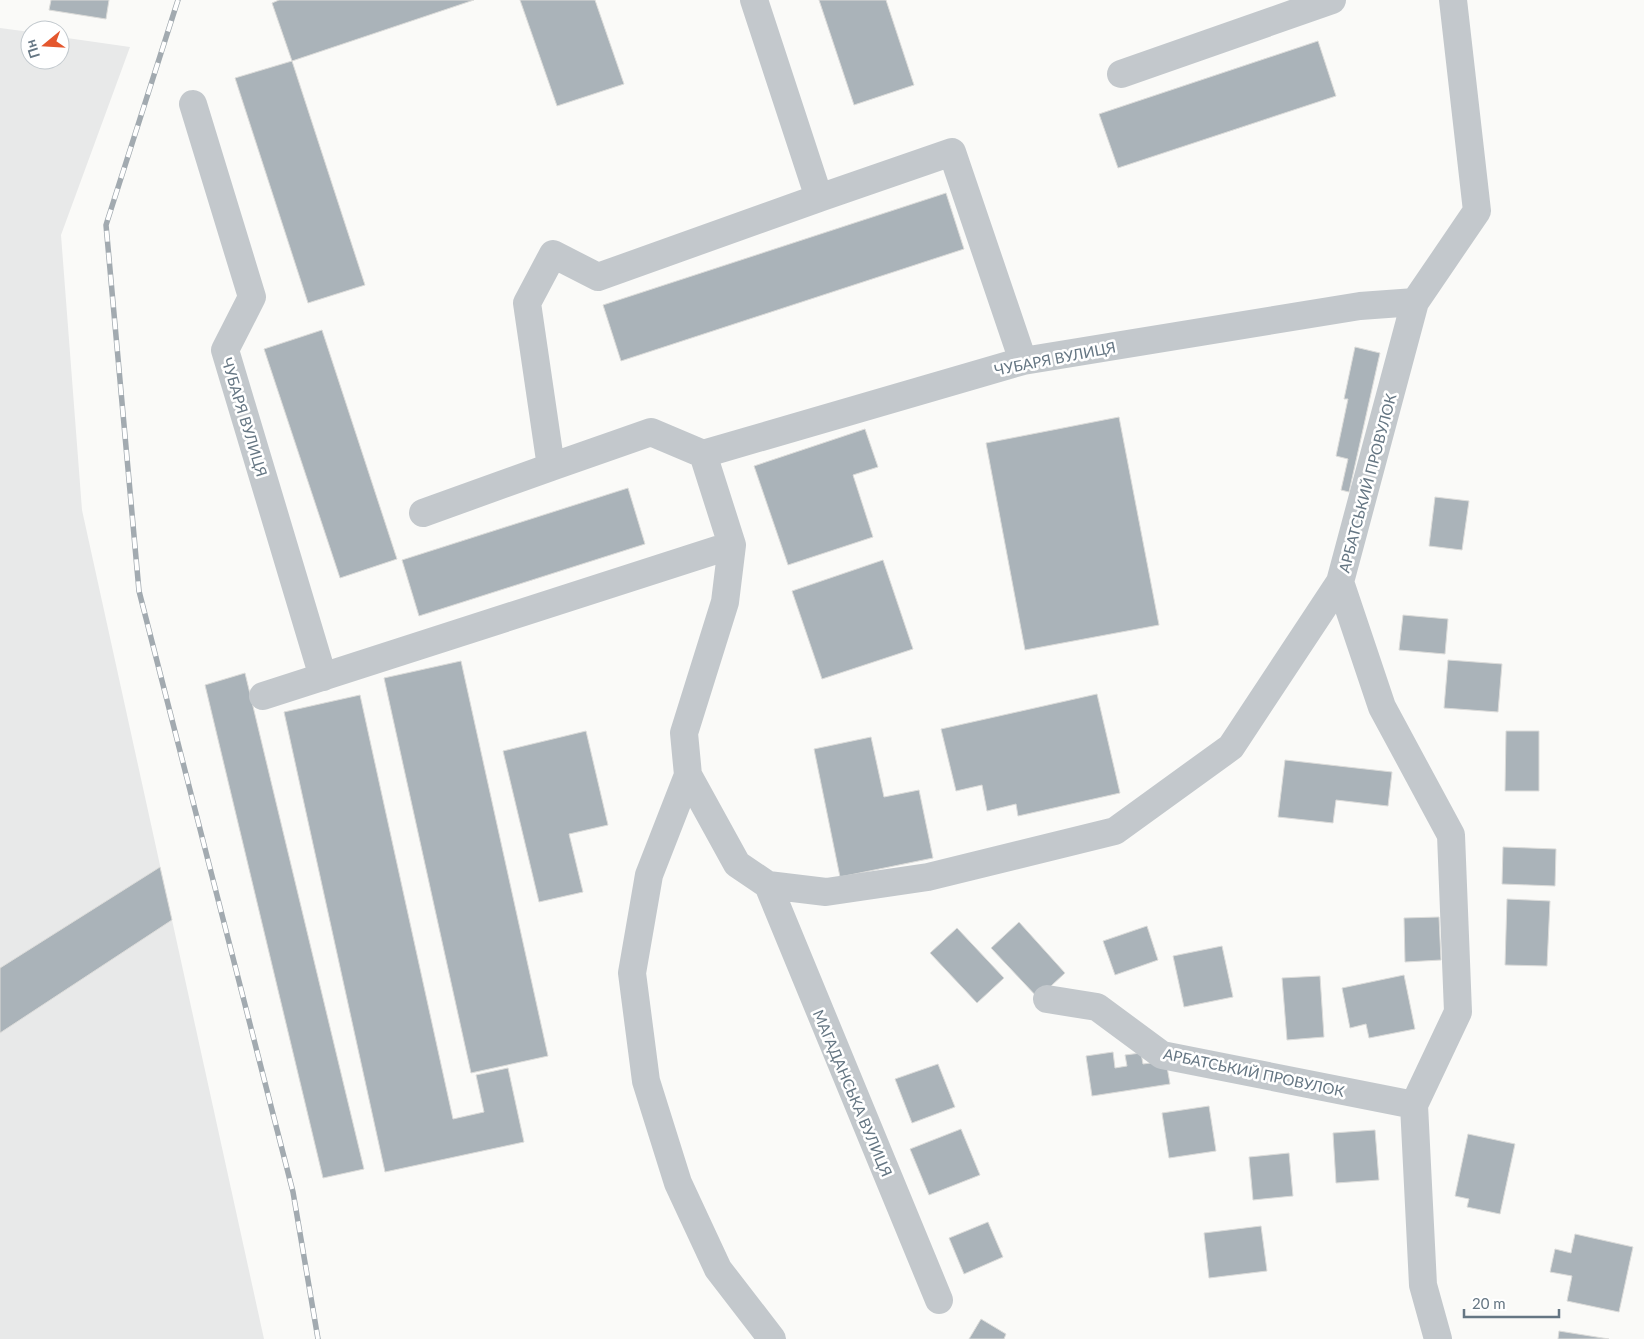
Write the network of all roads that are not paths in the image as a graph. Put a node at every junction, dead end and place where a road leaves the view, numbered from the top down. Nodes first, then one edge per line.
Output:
1 (754, 0) edge
2 (1332, 0) edge
3 (1453, 0) edge
4 (1120, 74) dead end
5 (193, 104) dead end
6 (819, 198) junction
7 (1415, 302) junction
8 (1023, 362) junction
9 (703, 454) junction
10 (551, 467) junction
11 (423, 512) dead end
12 (732, 545) junction
13 (1340, 582) junction
14 (323, 677) junction
15 (263, 696) dead end
16 (688, 775) junction
17 (768, 885) junction
18 (1047, 999) dead end
19 (1414, 1105) junction
20 (939, 1300) dead end
21 (772, 1339) edge
22 (1438, 1339) edge

1 - 6 street
2 - 4 street
3 - 7 street, АРБАТСЬКИЙ ПРОВУЛОК
5 - 14 street, ЧУБАРЯ ВУЛИЦЯ
6 - 8 street
6 - 10 street
7 - 8 street, ЧУБАРЯ ВУЛИЦЯ
7 - 13 street, АРБАТСЬКИЙ ПРОВУЛОК
8 - 9 street, ЧУБАРЯ ВУЛИЦЯ
9 - 10 street
9 - 12 street
10 - 11 street
12 - 14 street
12 - 16 street
13 - 17 street
13 - 19 street, АРБАТСЬКИЙ ПРОВУЛОК
14 - 15 street
16 - 17 street
16 - 21 street
17 - 20 street, МАГАДАНСЬКА ВУЛИЦЯ
18 - 19 street, АРБАТСЬКИЙ ПРОВУЛОК
19 - 22 street, АРБАТСЬКИЙ ПРОВУЛОК

